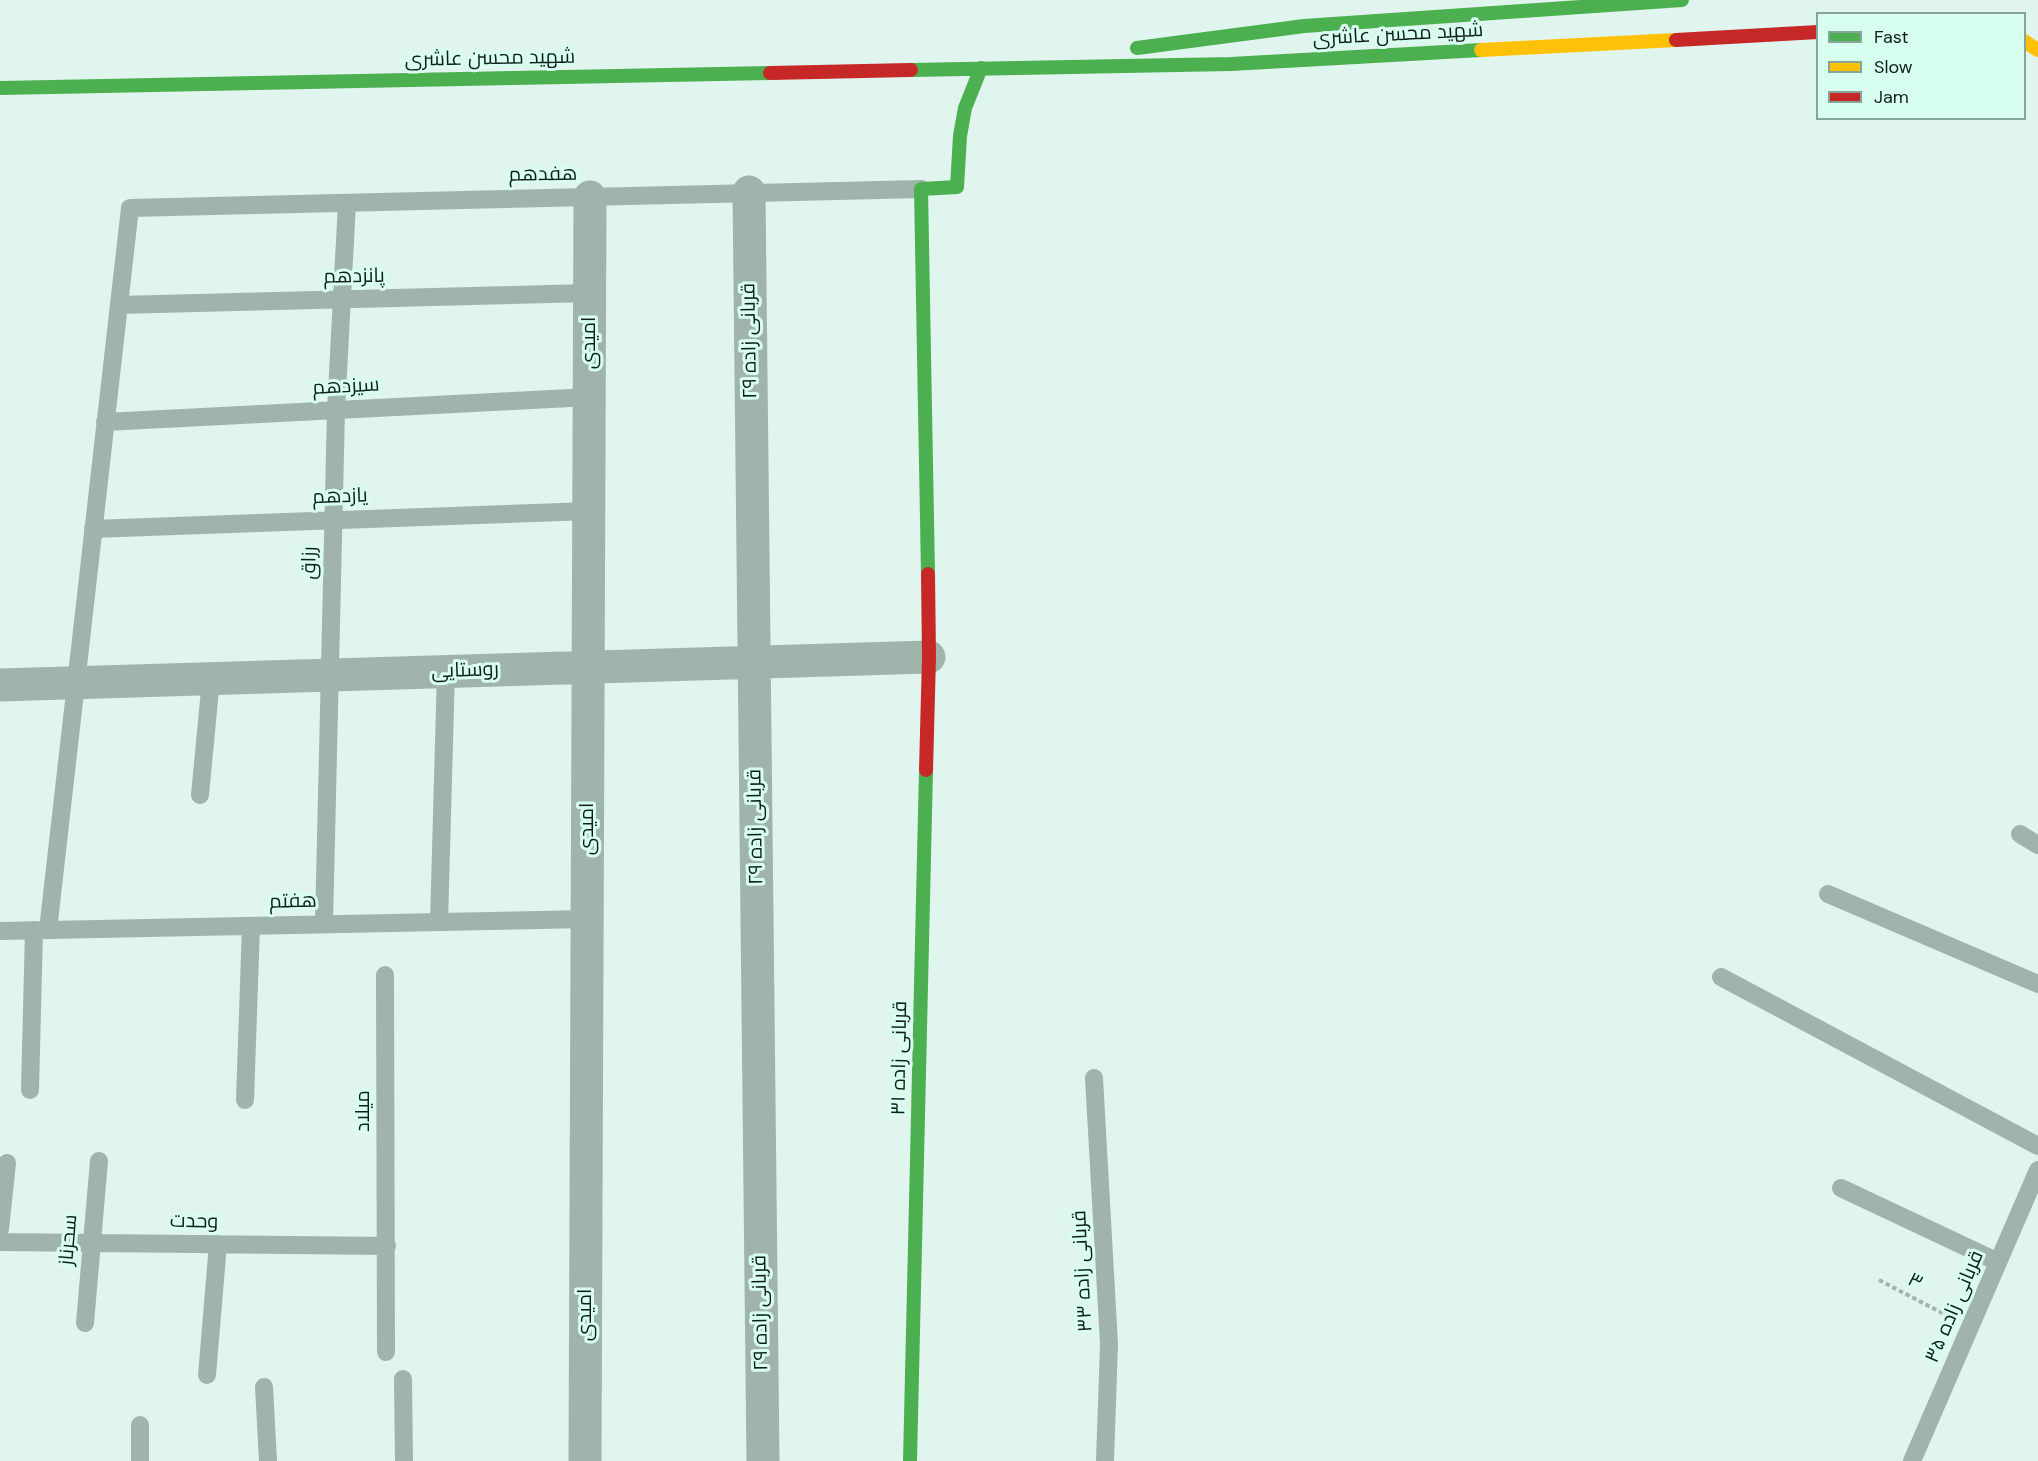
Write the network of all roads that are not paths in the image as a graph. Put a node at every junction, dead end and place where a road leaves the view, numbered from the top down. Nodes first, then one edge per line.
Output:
1 (1682, 0) edge
2 (1816, 32) edge
3 (1119, 50) dead end
4 (1096, 53) dead end
5 (981, 68) junction
6 (0, 88) edge
7 (921, 189) junction
8 (749, 192) junction
9 (590, 196) junction
10 (347, 203) junction
11 (590, 293) junction
12 (341, 300) junction
13 (118, 305) junction
14 (590, 397) junction
15 (336, 410) junction
16 (105, 422) junction
17 (589, 511) junction
18 (333, 520) junction
19 (93, 529) junction
20 (929, 657) junction
21 (754, 662) junction
22 (589, 667) junction
23 (446, 671) junction
24 (330, 675) junction
25 (211, 679) junction
26 (75, 682) junction
27 (0, 685) edge
28 (200, 795) dead end
29 (2020, 834) dead end
30 (2038, 845) edge
31 (1828, 894) dead end
32 (588, 919) junction
33 (439, 922) junction
34 (324, 924) junction
35 (251, 926) junction
36 (41, 930) junction
37 (0, 931) edge
38 (385, 975) dead end
39 (1720, 977) dead end
40 (2038, 984) edge
41 (1094, 1078) dead end
42 (30, 1090) dead end
43 (245, 1100) dead end
44 (2038, 1146) edge
45 (99, 1161) dead end
46 (7, 1163) dead end
47 (2038, 1170) edge
48 (1841, 1188) dead end
49 (0, 1229) edge
50 (0, 1242) edge
51 (92, 1243) junction
52 (218, 1244) junction
53 (387, 1246) junction
54 (1998, 1262) junction
55 (85, 1323) dead end
56 (386, 1352) dead end
57 (207, 1375) dead end
58 (403, 1380) dead end
59 (264, 1387) dead end
60 (140, 1425) dead end
61 (140, 1461) edge
62 (268, 1461) edge
63 (404, 1461) edge
64 (585, 1461) edge
65 (763, 1461) edge
66 (910, 1461) edge
67 (1105, 1461) edge
68 (1912, 1461) edge

1 - 3 street, شهید محسن عاشری
2 - 5 street, شهید محسن عاشری
4 - 5 street, شهید محسن عاشری
5 - 6 street, شهید محسن عاشری
5 - 7 street, هفدهم
7 - 8 lane, هفدهم
7 - 20 street, قربانی زاده ۳۱
8 - 9 lane, هفدهم
8 - 21 street, قربانی زاده ۲۹
9 - 10 lane, هفدهم
9 - 11 street, امیدی
10 - 12 lane, رزاق
10 - 13 lane, هفدهم
11 - 12 lane, پانزدهم
11 - 14 street, امیدی
12 - 13 lane, پانزدهم
12 - 15 lane, رزاق
13 - 16 lane
14 - 15 lane, سیزدهم
14 - 17 street, امیدی
15 - 16 lane, سیزدهم
15 - 18 lane, رزاق
16 - 19 lane
17 - 18 lane, یازدهم
17 - 22 street, امیدی
18 - 19 lane, یازدهم
18 - 24 lane, رزاق
19 - 26 lane
20 - 21 street, روستایی
20 - 66 street, قربانی زاده ۳۱
21 - 22 street, روستایی
21 - 65 street, قربانی زاده ۲۹
22 - 23 street, روستایی
22 - 32 street, امیدی
23 - 24 street, روستایی
23 - 33 lane
24 - 25 street, روستایی
24 - 34 lane, رزاق
25 - 26 street, روستایی
25 - 28 lane
26 - 27 street, روستایی
26 - 36 lane
29 - 30 lane
31 - 40 lane
32 - 33 lane, هفتم
32 - 64 street, امیدی
33 - 34 lane, هفتم
34 - 35 lane, هفتم
35 - 36 lane, هفتم
35 - 43 lane
36 - 37 lane, هفتم
36 - 42 lane
38 - 53 lane, میلاد
39 - 44 lane
41 - 67 lane, قربانی زاده ۳۳
45 - 51 lane, سحرناز
46 - 49 lane
47 - 54 lane, قربانی زاده ۳۵
48 - 54 lane
50 - 51 lane, وحدت
51 - 52 lane, وحدت
51 - 55 lane, سحرناز
52 - 53 lane, وحدت
52 - 57 lane
53 - 56 lane, میلاد
54 - 68 lane, قربانی زاده ۳۵
58 - 63 lane
59 - 62 lane
60 - 61 lane

